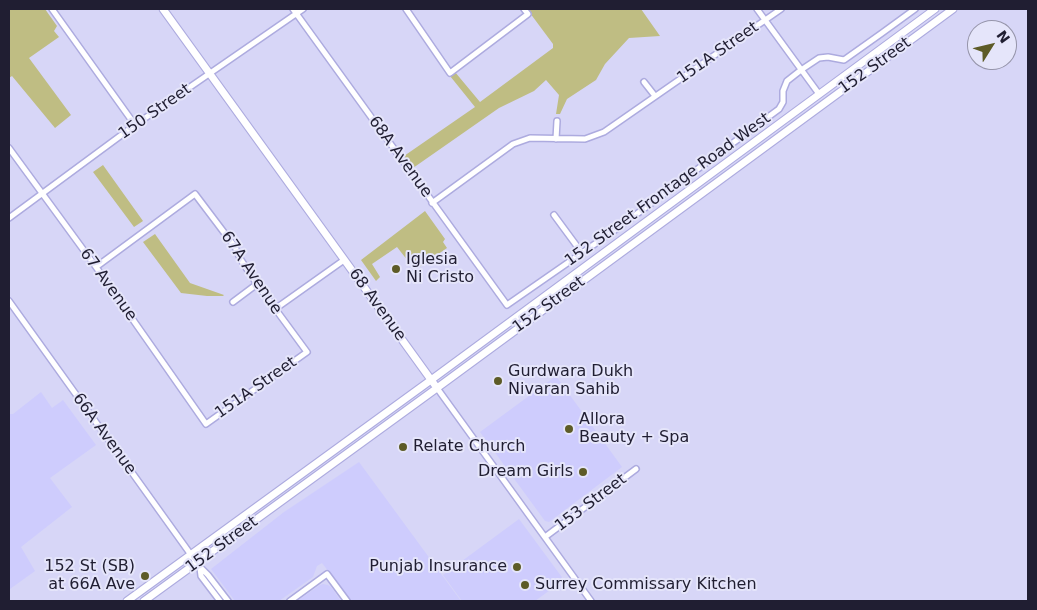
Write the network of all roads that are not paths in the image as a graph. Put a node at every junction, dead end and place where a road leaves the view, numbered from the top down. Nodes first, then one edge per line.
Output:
1 (52, 9) edge
2 (163, 9) edge
3 (303, 9) edge
4 (406, 9) edge
5 (524, 9) edge
6 (757, 9) edge
7 (781, 9) edge
8 (915, 9) edge
9 (935, 9) edge
10 (953, 9) edge
11 (294, 11) edge
12 (765, 20) junction
13 (801, 70) junction
14 (210, 74) junction
15 (644, 82) dead end
16 (820, 94) junction
17 (655, 96) junction
18 (557, 121) dead end
19 (136, 125) junction
20 (786, 131) junction
21 (556, 139) junction
22 (9, 148) edge
23 (42, 194) junction
24 (432, 202) junction
25 (554, 215) dead end
26 (9, 218) edge
27 (582, 253) junction
28 (344, 260) junction
29 (96, 267) junction
30 (257, 284) junction
31 (9, 301) edge
32 (232, 302) dead end
33 (507, 306) joint
34 (275, 309) junction
35 (307, 352) joint
36 (431, 380) junction
37 (437, 388) junction
38 (206, 424) joint
39 (636, 469) dead end
40 (545, 537) junction
41 (191, 555) junction
42 (198, 565) junction
43 (127, 601) edge
44 (144, 601) edge
45 (220, 601) edge
46 (228, 601) edge
47 (290, 601) edge
48 (347, 601) edge
49 (591, 601) edge

1 - 19 street
2 - 14 main road, 68 Avenue
3 - 11 street, 150 Street
4 - 5 street
6 - 12 street
7 - 12 street, 151A Street
8 - 13 street, 152 Street Frontage Road West
9 - 16 main road, 152 Street
10 - 20 main road, 152 Street
11 - 14 street, 150 Street
11 - 24 street, 68A Avenue
12 - 13 street
12 - 17 street, 151A Street
13 - 16 street
13 - 27 street, 152 Street Frontage Road West
14 - 19 street, 150 Street
14 - 28 main road, 68 Avenue
15 - 17 street
16 - 20 main road
16 - 36 main road, 152 Street
17 - 21 street, 151A Street
18 - 21 street
19 - 23 street, 150 Street
20 - 37 main road, 152 Street
21 - 24 street, 151A Street
22 - 23 street, 67 Avenue
23 - 26 street, 150 Street
23 - 29 street, 67 Avenue
24 - 33 street, 68A Avenue
25 - 27 street
27 - 33 street, 152 Street Frontage Road West
28 - 34 street
28 - 36 main road, 68 Avenue
29 - 30 street, 67A Avenue
29 - 38 street, 67 Avenue
30 - 32 street
30 - 34 street, 67A Avenue
31 - 41 street, 66A Avenue
34 - 35 street, 67A Avenue
35 - 38 street, 151A Street
36 - 37 main road, 68 Avenue
36 - 41 main road, 152 Street
37 - 40 street, 68 Avenue
37 - 42 main road, 152 Street
39 - 40 street, 153 Street
40 - 49 street, 68 Avenue
41 - 42 street, 66A Avenue
41 - 43 main road, 152 Street
42 - 44 main road, 152 Street
42 - 45 street, 66A Avenue
42 - 46 street, 66A Avenue
47 - 48 street

